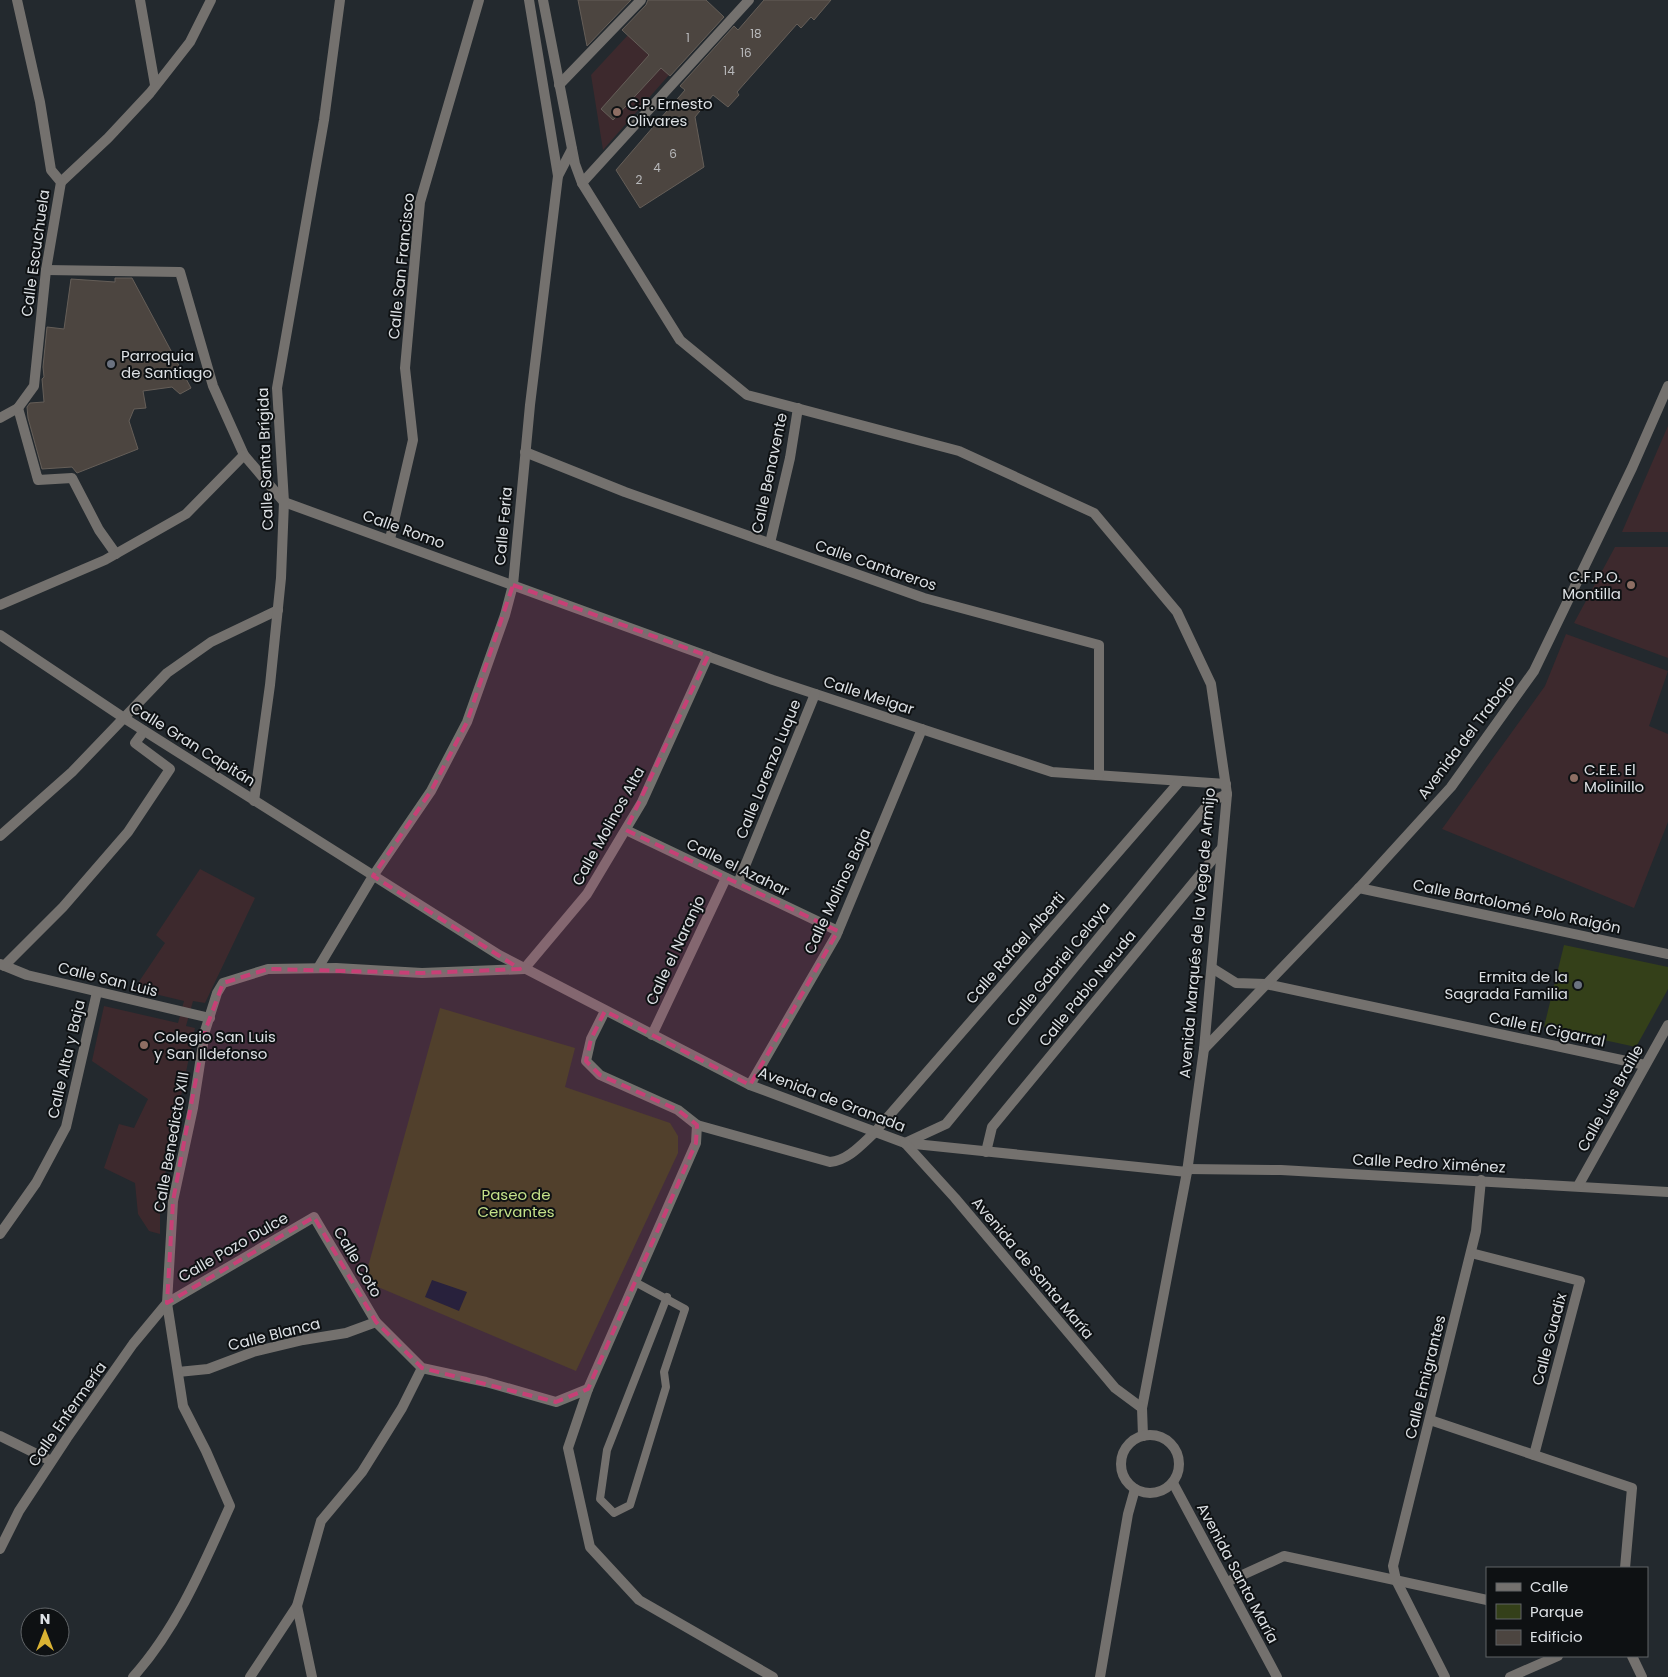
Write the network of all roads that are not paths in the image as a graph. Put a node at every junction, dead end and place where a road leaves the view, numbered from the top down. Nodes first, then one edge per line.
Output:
1 (17, 0) edge
2 (140, 0) edge
3 (211, 0) edge
4 (340, 0) edge
5 (479, 0) edge
6 (529, 0) edge
7 (543, 0) edge
8 (641, 0) edge
9 (749, 0) edge
10 (155, 85) junction
11 (559, 85) junction
12 (572, 149) junction
13 (558, 176) junction
14 (61, 182) junction
15 (582, 183) junction
16 (46, 270) junction
17 (1668, 386) edge
18 (18, 408) junction
19 (798, 408) junction
20 (0, 418) edge
21 (525, 452) junction
22 (244, 455) junction
23 (284, 502) junction
24 (390, 539) junction
25 (770, 543) junction
26 (116, 554) junction
27 (513, 585) junction
28 (0, 605) edge
29 (278, 610) junction
30 (0, 635) edge
31 (708, 656) junction
32 (815, 694) junction
33 (124, 718) junction
34 (922, 729) junction
35 (144, 731) junction
36 (1099, 775) junction
37 (1180, 781) junction
38 (1227, 789) junction
39 (254, 801) junction
40 (626, 830) junction
41 (0, 836) edge
42 (1222, 848) junction
43 (373, 876) junction
44 (726, 878) junction
45 (738, 883) junction
46 (1359, 888) junction
47 (838, 931) junction
48 (1668, 954) edge
49 (2, 965) edge
50 (318, 968) junction
51 (524, 968) junction
52 (1212, 968) junction
53 (1266, 984) junction
54 (98, 992) junction
55 (605, 1011) junction
56 (210, 1018) junction
57 (1668, 1025) edge
58 (652, 1035) junction
59 (1204, 1049) junction
60 (1645, 1066) junction
61 (750, 1085) junction
62 (697, 1125) junction
63 (874, 1133) junction
64 (905, 1143) junction
65 (986, 1152) junction
66 (1187, 1171) junction
67 (1481, 1180) junction
68 (1578, 1186) junction
69 (1668, 1192) edge
70 (314, 1217) joint
71 (0, 1234) edge
72 (1471, 1253) junction
73 (635, 1282) junction
74 (667, 1298) junction
75 (167, 1303) junction
76 (376, 1322) junction
77 (422, 1368) junction
78 (178, 1372) junction
79 (588, 1389) junction
80 (1142, 1408) junction
81 (1430, 1420) junction
82 (0, 1436) edge
83 (1143, 1436) junction
84 (1534, 1455) junction
85 (52, 1461) junction
86 (1173, 1483) junction
87 (1135, 1489) junction
88 (0, 1549) edge
89 (1625, 1567) edge
90 (1396, 1580) junction
91 (1228, 1582) junction
92 (1486, 1600) edge
93 (297, 1606) junction
94 (1556, 1657) edge
95 (1632, 1657) edge
96 (133, 1677) edge
97 (250, 1677) edge
98 (312, 1677) edge
99 (773, 1677) edge
100 (1100, 1677) edge
101 (1277, 1677) edge
102 (1446, 1677) edge
103 (1510, 1677) edge
104 (1642, 1677) edge

1 - 14 street, Calle Escuchuela
2 - 10 street
3 - 10 street
4 - 23 street, Calle Santa Brígida
5 - 24 street, Calle San Francisco
6 - 13 street
7 - 11 street, Avenida Marqués de la Vega de Armijo
8 - 11 street
9 - 15 street
10 - 14 street
11 - 12 street, Avenida Marqués de la Vega de Armijo
12 - 13 street, Calle Feria
12 - 15 street, Avenida Marqués de la Vega de Armijo
13 - 21 street, Calle Feria
14 - 16 street, Calle Escuchuela
15 - 19 street, Avenida Marqués de la Vega de Armijo
16 - 18 street, Calle Escuchuela
16 - 22 street
17 - 46 street, Avenida del Trabajo
18 - 20 street
18 - 26 street
19 - 25 street, Calle Benavente
19 - 38 street, Avenida Marqués de la Vega de Armijo
21 - 25 street, Calle Cantareros
21 - 27 street, Calle Feria
22 - 23 street
22 - 26 street
23 - 24 street, Calle Romo
23 - 29 street, Calle Santa Brígida
24 - 27 street, Calle Romo
25 - 36 street, Calle Cantareros
26 - 28 street
27 - 31 street, Calle Melgar
27 - 43 street, Calle Feria
29 - 33 street
29 - 39 street, Calle Santa Brígida
30 - 33 street, Calle Gran Capitán
31 - 32 street, Calle Melgar
31 - 40 street, Calle Molinos Alta
32 - 34 street, Calle Melgar
32 - 45 street, Calle Lorenzo Luque
33 - 35 street, Calle Gran Capitán
33 - 41 street
34 - 36 street, Calle Melgar
34 - 47 street, Calle Molinos Baja
35 - 39 street, Calle Gran Capitán
35 - 49 street
36 - 37 street, Calle Melgar
37 - 38 street, Calle Melgar
37 - 63 street, Calle Rafael Alberti
38 - 42 street, Avenida Marqués de la Vega de Armijo
38 - 64 street, Calle Gabriel Celaya
39 - 43 street, Calle Gran Capitán
40 - 44 street, Calle el Azahar
40 - 51 street, Calle Molinos Alta
42 - 52 street, Avenida Marqués de la Vega de Armijo
42 - 65 street, Calle Pablo Neruda
43 - 50 street, Calle Feria
43 - 51 street, Calle Gran Capitán
44 - 45 street, Calle el Azahar
44 - 58 street, Calle el Naranjo
45 - 47 street, Calle el Azahar
46 - 48 street, Calle Bartolomé Polo Raigón
46 - 53 street, Avenida del Trabajo
47 - 61 street, Calle Molinos Baja
49 - 54 street, Calle San Luis
50 - 51 street
50 - 56 street, Calle Benedicto XIII
51 - 55 street, Avenida de Granada
52 - 53 street, Calle El Cigarral
52 - 59 street, Avenida Marqués de la Vega de Armijo
53 - 59 street, Avenida del Trabajo
53 - 60 street, Calle El Cigarral
54 - 56 street, Calle San Luis
54 - 71 street, Calle Alta y Baja
55 - 58 street, Avenida de Granada
55 - 62 street
56 - 75 street, Calle Benedicto XIII
57 - 60 street, Calle Luis Braille
58 - 61 street, Avenida de Granada
59 - 66 street, Avenida Marqués de la Vega de Armijo
60 - 68 street, Calle Luis Braille
61 - 63 street, Avenida de Granada
62 - 63 street, Calle Rafael Alberti
62 - 73 street
63 - 64 street, Avenida de Granada
64 - 65 street, Avenida de Granada
64 - 80 street, Avenida de Santa María
65 - 66 street, Avenida de Granada
66 - 67 street, Calle Pedro Ximénez
66 - 80 street, Avenida Marqués de la Vega de Armijo
67 - 68 street, Calle Pedro Ximénez
67 - 72 street, Calle Emigrantes
68 - 69 street, Calle Pedro Ximénez
70 - 75 street, Calle Pozo Dulce
70 - 76 street, Calle Coto
72 - 81 street, Calle Emigrantes
72 - 84 street, Calle Guadix
73 - 74 lane
73 - 79 street
74 - 74 lane
75 - 78 street, Calle Benedicto XIII
75 - 85 street, Calle Enfermería
76 - 77 street
76 - 78 street, Calle Blanca
77 - 79 street
77 - 93 street
78 - 96 street, Calle Benedicto XIII
79 - 99 street
80 - 83 street, Avenida Marqués de la Vega de Armijo
81 - 84 street
81 - 90 street, Calle Emigrantes
82 - 85 street
83 - 86 street
83 - 87 street
84 - 89 street
85 - 88 street, Calle Enfermería
86 - 87 street
86 - 91 street, Avenida Santa María
87 - 100 street
90 - 91 street
90 - 92 street
90 - 102 street
91 - 101 street, Avenida Santa María
93 - 97 street
93 - 98 street
94 - 103 street
95 - 104 street

